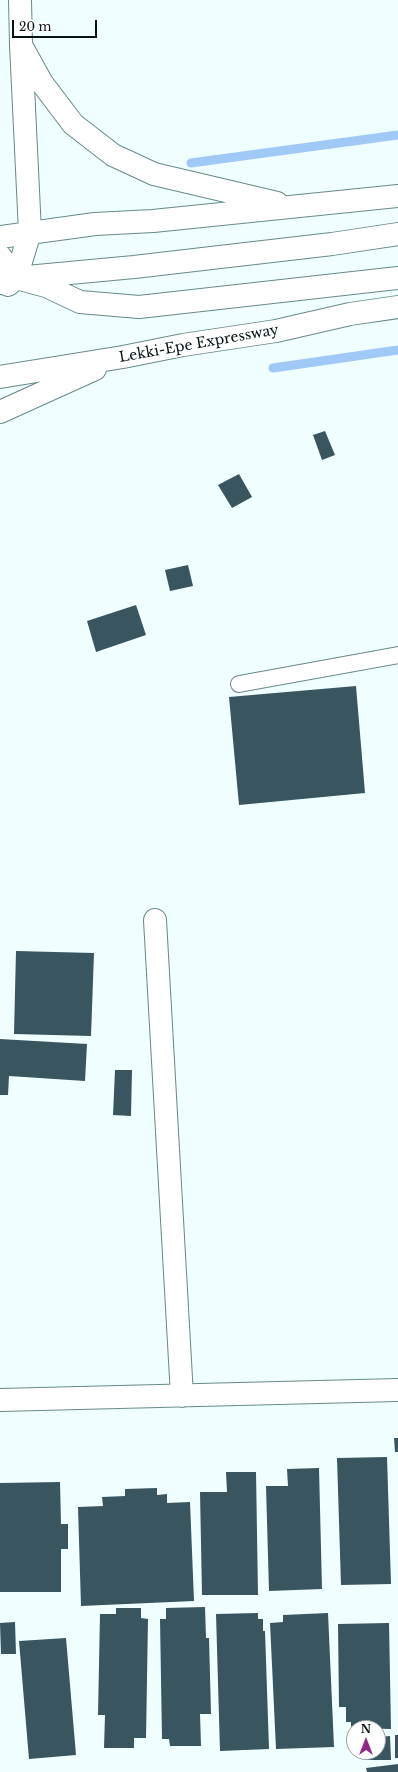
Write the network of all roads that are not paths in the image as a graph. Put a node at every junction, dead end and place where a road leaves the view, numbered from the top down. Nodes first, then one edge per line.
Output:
1 (20, 0) edge
2 (21, 45) junction
3 (398, 196) edge
4 (296, 207) junction
5 (30, 232) junction
6 (398, 234) edge
7 (0, 237) edge
8 (0, 256) edge
9 (398, 278) edge
10 (8, 281) edge
11 (0, 292) edge
12 (398, 307) edge
13 (123, 357) junction
14 (0, 377) edge
15 (0, 412) edge
16 (398, 655) edge
17 (239, 684) dead end
18 (155, 920) dead end
19 (398, 1390) edge
20 (182, 1396) junction
21 (0, 1400) edge

1 - 2 main road
2 - 4 main road
2 - 5 main road
3 - 4 main road
4 - 5 main road
5 - 7 main road
5 - 10 main road
6 - 10 main road
8 - 10 main road
9 - 10 main road
10 - 11 main road
12 - 13 main road, Lekki-Epe Expressway
13 - 14 main road, Lekki-Epe Expressway
13 - 15 main road
16 - 17 lane
18 - 20 main road
19 - 20 main road
20 - 21 main road

